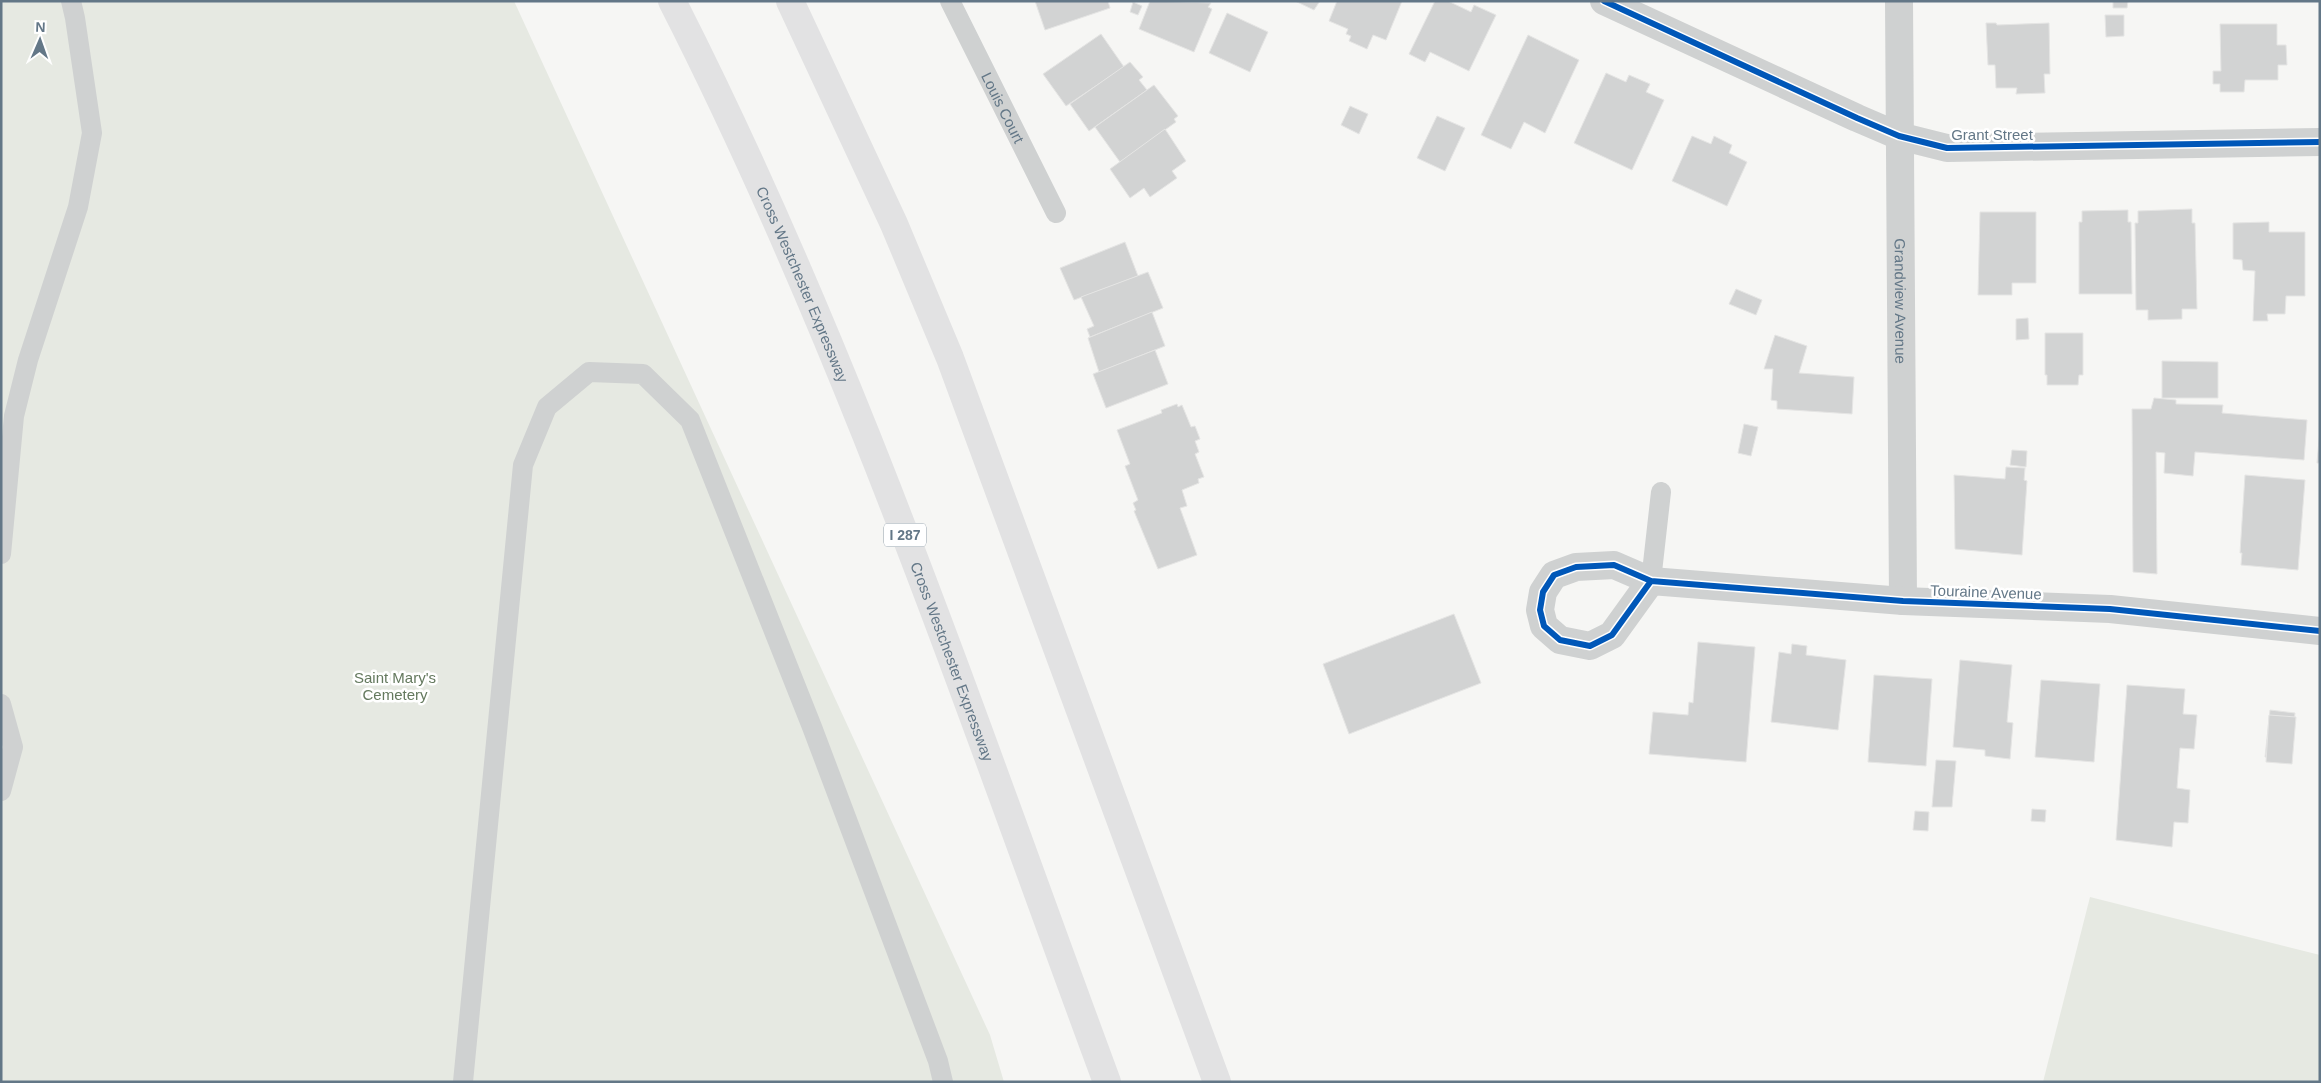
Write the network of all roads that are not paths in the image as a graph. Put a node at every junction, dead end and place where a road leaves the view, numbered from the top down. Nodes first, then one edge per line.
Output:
1 (71, 1) edge
2 (672, 1) edge
3 (790, 1) edge
4 (950, 1) edge
5 (1604, 1) edge
6 (1900, 1) edge
7 (1899, 136) junction
8 (2320, 142) edge
9 (1056, 213) dead end
10 (1661, 492) dead end
11 (1, 554) edge
12 (1651, 581) joint
13 (1903, 601) junction
14 (2320, 631) edge
15 (1, 704) edge
16 (1, 791) edge
17 (464, 1082) edge
18 (942, 1082) edge
19 (1107, 1082) edge
20 (1217, 1082) edge

1 - 11 lane
2 - 19 highway, Cross Westchester Expressway / I 287
3 - 20 highway
4 - 9 lane, Louis Court
5 - 7 street, Grant Street
6 - 7 street, Grandview Avenue
7 - 8 street, Grant Street
7 - 13 street, Grandview Avenue
10 - 12 lane
12 - 13 street, Touraine Avenue
13 - 14 street, Touraine Avenue
15 - 16 lane
17 - 18 lane

